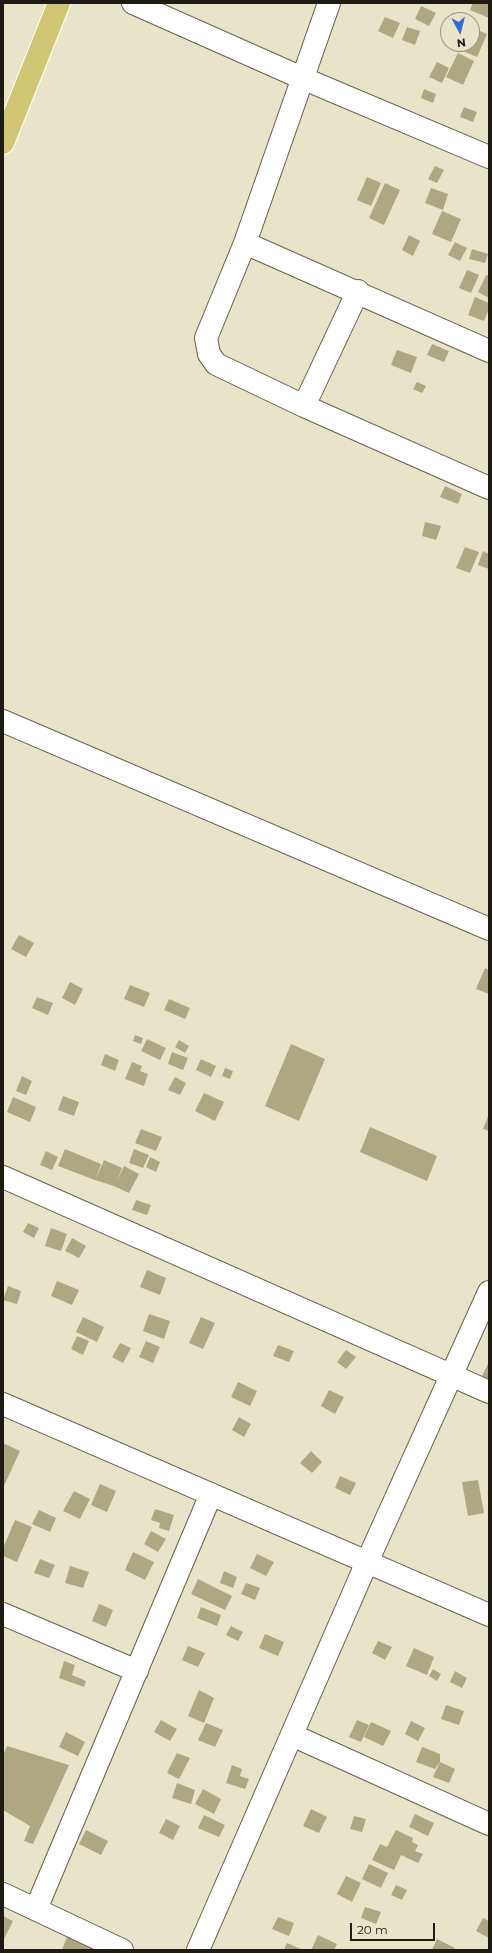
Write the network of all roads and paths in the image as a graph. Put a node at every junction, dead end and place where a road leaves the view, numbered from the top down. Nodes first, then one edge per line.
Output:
1 (59, 3) edge
2 (133, 3) edge
3 (329, 3) edge
4 (302, 78) junction
5 (3, 143) edge
6 (489, 156) edge
7 (245, 243) junction
8 (358, 292) junction
9 (489, 351) edge
10 (304, 406) junction
11 (489, 488) edge
12 (3, 721) edge
13 (489, 929) edge
14 (3, 1177) edge
15 (489, 1292) edge
16 (452, 1375) junction
17 (489, 1392) edge
18 (3, 1404) edge
19 (211, 1494) junction
20 (367, 1562) junction
21 (3, 1614) edge
22 (489, 1615) edge
23 (137, 1671) junction
24 (292, 1735) junction
25 (489, 1824) edge
26 (3, 1894) edge
27 (36, 1910) junction
28 (122, 1950) edge
29 (198, 1950) edge

1 - 5 main road
2 - 4 street
3 - 4 street
4 - 6 street
4 - 7 street
7 - 8 street
7 - 10 street
8 - 9 street
8 - 10 street
10 - 11 street
12 - 13 street
14 - 16 street
15 - 16 street
16 - 17 street
16 - 20 street
18 - 19 street
19 - 20 street
19 - 23 street
20 - 22 street
20 - 24 street
21 - 23 street
23 - 27 street
24 - 25 street
24 - 29 street
26 - 27 street
27 - 28 street

